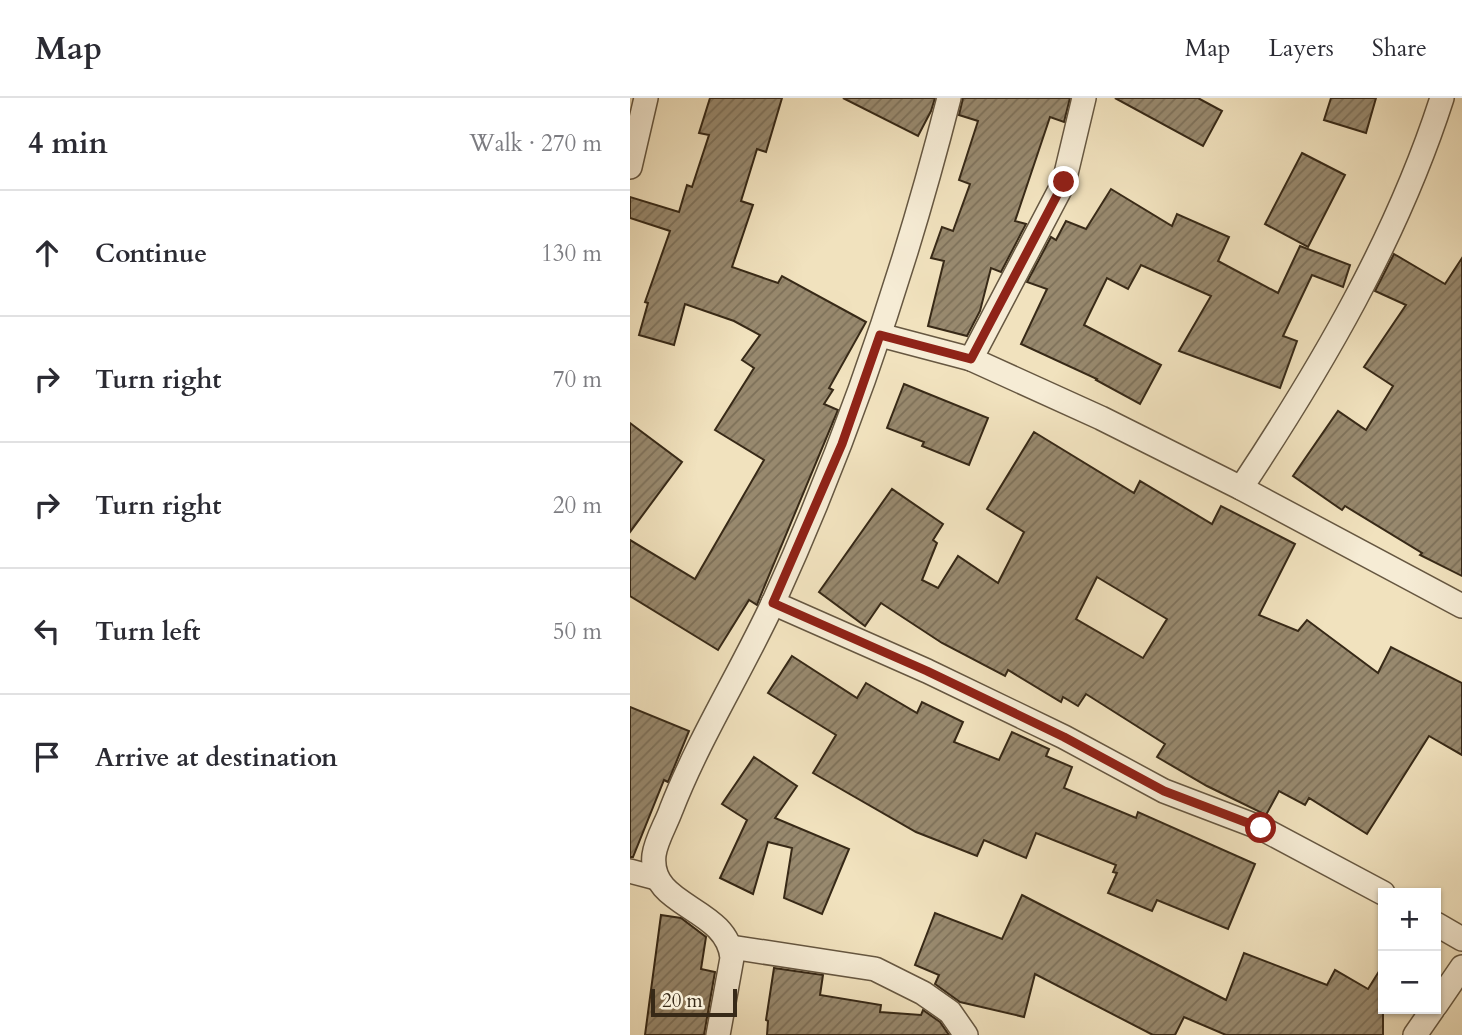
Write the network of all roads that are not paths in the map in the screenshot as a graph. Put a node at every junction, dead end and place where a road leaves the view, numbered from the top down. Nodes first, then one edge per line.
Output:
1 (646, 98) edge
2 (949, 98) edge
3 (1084, 98) edge
4 (1442, 98) edge
5 (630, 167) edge
6 (880, 335) junction
7 (971, 359) junction
8 (1241, 488) junction
9 (773, 603) junction
10 (1462, 606) edge
11 (630, 871) edge
12 (656, 878) junction
13 (1378, 891) edge
14 (1441, 927) edge
15 (1462, 939) edge
16 (730, 947) junction
17 (1462, 967) edge
18 (1441, 998) edge
19 (1430, 1014) edge
20 (718, 1035) edge
21 (966, 1035) edge
22 (1415, 1035) edge

1 - 5 street
2 - 6 street
3 - 7 street
4 - 8 street
6 - 7 street
6 - 9 street
7 - 8 street
8 - 10 street
9 - 12 street
9 - 13 street
11 - 12 street
12 - 16 street
14 - 15 street
16 - 20 street
16 - 21 street
17 - 18 street
19 - 22 street

